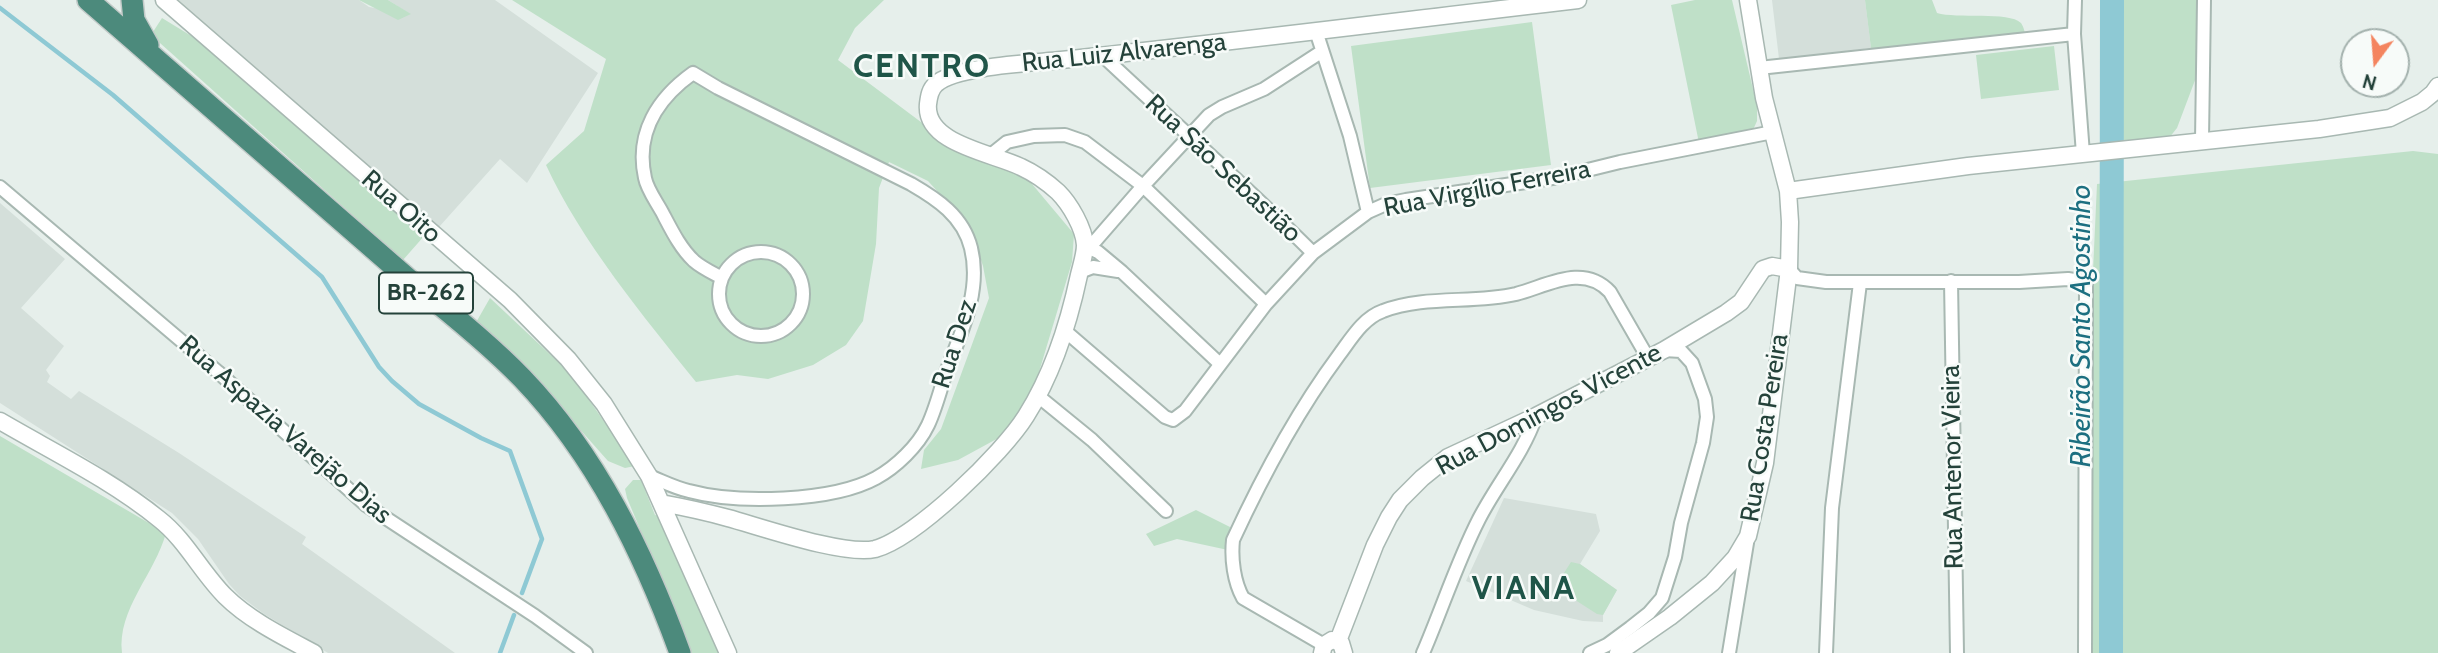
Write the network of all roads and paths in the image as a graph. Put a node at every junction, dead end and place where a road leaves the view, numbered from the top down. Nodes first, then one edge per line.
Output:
1 (130, 0) edge
2 (164, 0) edge
3 (1578, 0) edge
4 (1748, 0) edge
5 (2075, 0) edge
6 (2204, 0) edge
7 (96, 7) edge
8 (1316, 31) junction
9 (2074, 34) junction
10 (1321, 51) junction
11 (154, 56) junction
12 (1103, 56) junction
13 (1759, 68) junction
14 (2438, 86) edge
15 (1773, 132) junction
16 (1189, 137) junction
17 (2202, 140) junction
18 (992, 154) junction
19 (2091, 154) junction
20 (1143, 186) junction
21 (0, 187) edge
22 (1788, 191) junction
23 (1368, 212) junction
24 (1088, 246) junction
25 (1312, 253) junction
26 (1789, 270) junction
27 (1080, 271) junction
28 (1122, 272) junction
29 (722, 278) junction
30 (1951, 281) junction
31 (1860, 283) junction
32 (1266, 304) junction
33 (1064, 330) junction
34 (1664, 350) junction
35 (1648, 358) junction
36 (1220, 363) junction
37 (1038, 396) junction
38 (1536, 416) junction
39 (0, 421) edge
40 (649, 476) junction
41 (661, 503) junction
42 (1166, 511) dead end
43 (1748, 536) junction
44 (1332, 648) edge
45 (1611, 650) edge
46 (314, 653) edge
47 (586, 653) edge
48 (680, 653) edge
49 (728, 653) edge
50 (1423, 653) edge
51 (1590, 653) edge
52 (1729, 653) edge
53 (1826, 653) edge
54 (1957, 653) edge
55 (2085, 653) edge

1 - 7 street
1 - 11 highway
2 - 40 street, Rua Oito
3 - 8 street, Rua Luiz Alvarenga
4 - 13 street
5 - 9 street
6 - 17 street
7 - 11 highway, BR-262
8 - 10 street
8 - 12 street, Rua Luiz Alvarenga
9 - 13 street
9 - 19 street
10 - 16 street
10 - 23 street
11 - 48 highway, BR-262
12 - 16 street, Rua São Sebastião
12 - 18 street, Rua Luiz Alvarenga
13 - 15 street
14 - 17 street
15 - 22 street
15 - 23 street, Rua Virgílio Ferreira
16 - 20 street
16 - 25 street, Rua São Sebastião
17 - 19 street
18 - 20 street
18 - 24 street, Rua Luiz Alvarenga
19 - 22 street
20 - 24 street
20 - 32 street
21 - 47 street, Rua Aspazia Varejão Dias
22 - 26 street
23 - 25 street, Rua Virgílio Ferreira
24 - 27 street
24 - 28 street
25 - 32 street, Rua Virgílio Ferreira
26 - 31 street
26 - 34 street, Rua Domingos Vicente
26 - 43 street, Rua Costa Pereira
27 - 28 street
27 - 33 street
28 - 36 street
29 - 29 street
29 - 40 street, Rua Dez
30 - 31 street
30 - 54 street, Rua Antenor Vieira
30 - 55 street
31 - 53 street
32 - 36 street, Rua Virgílio Ferreira
33 - 36 street, Rua Virgílio Ferreira
33 - 37 street
34 - 35 street, Rua Domingos Vicente
34 - 45 street
35 - 38 street, Rua Domingos Vicente
35 - 44 street
37 - 41 street
37 - 42 street
38 - 44 street, Rua Domingos Vicente
38 - 50 street
39 - 46 street
40 - 41 street, Rua Oito
41 - 49 street, Rua Oito
43 - 45 street, Rua Costa Pereira
43 - 52 street
45 - 51 street

